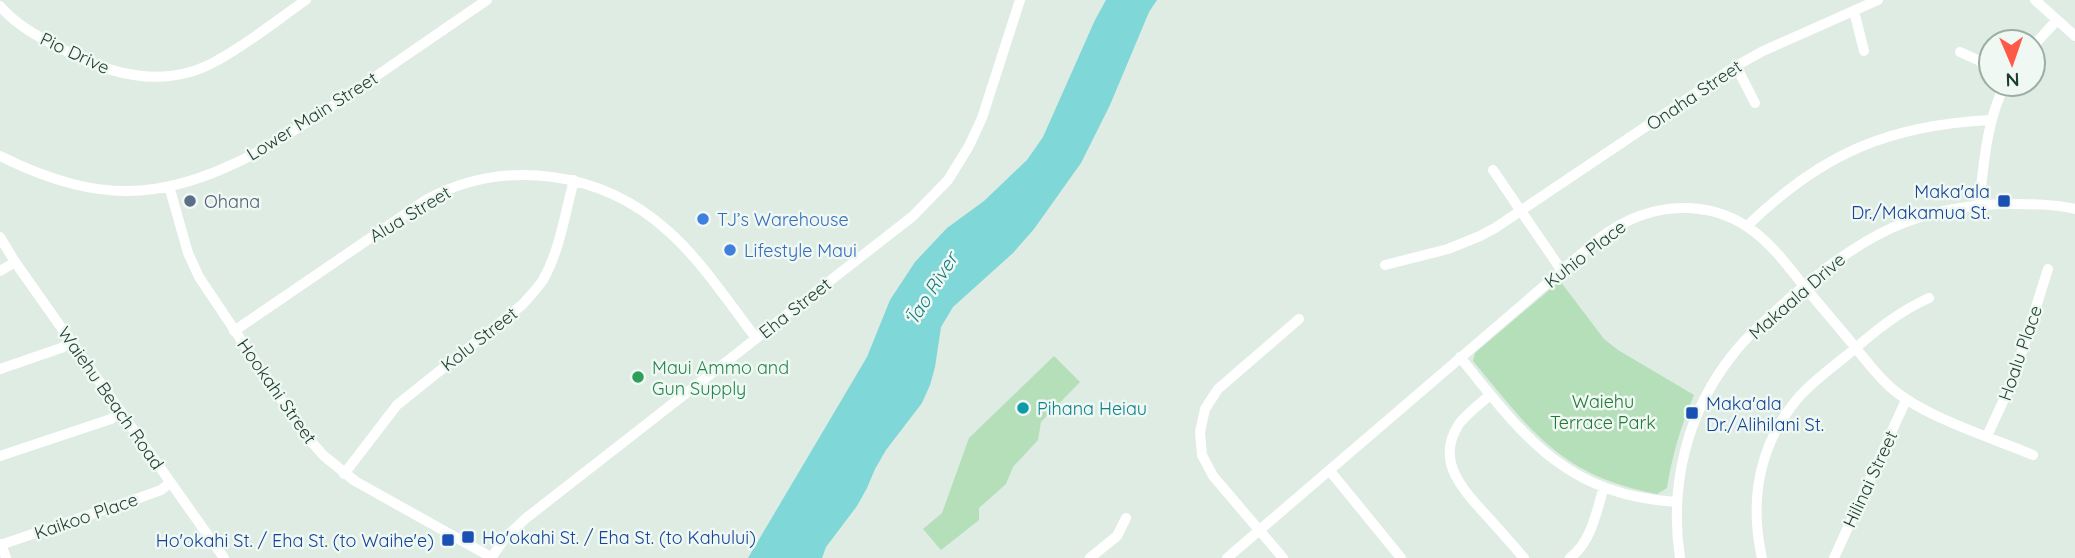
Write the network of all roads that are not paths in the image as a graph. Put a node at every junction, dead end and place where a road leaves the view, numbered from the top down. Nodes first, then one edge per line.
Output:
1 (306, 0) edge
2 (487, 0) edge
3 (1020, 0) edge
4 (1878, 0) edge
5 (2035, 0) edge
6 (0, 6) edge
7 (1854, 11) junction
8 (2057, 20) junction
9 (2047, 31) edge
10 (2075, 36) edge
11 (1864, 51) dead end
12 (1960, 51) dead end
13 (1977, 59) edge
14 (1735, 66) junction
15 (2000, 98) edge
16 (1755, 103) dead end
17 (1991, 120) junction
18 (0, 156) edge
19 (1493, 170) dead end
20 (574, 180) junction
21 (169, 186) junction
22 (1979, 205) junction
23 (2075, 209) edge
24 (1521, 212) junction
25 (1746, 226) junction
26 (0, 237) edge
27 (15, 262) junction
28 (1385, 265) dead end
29 (2048, 269) dead end
30 (0, 271) edge
31 (1562, 271) junction
32 (1804, 286) junction
33 (1928, 298) dead end
34 (1299, 319) dead end
35 (234, 331) junction
36 (757, 338) junction
37 (72, 342) junction
38 (1855, 348) junction
39 (1460, 357) junction
40 (0, 369) edge
41 (1490, 395) junction
42 (1906, 400) junction
43 (121, 411) junction
44 (1986, 436) junction
45 (2033, 455) dead end
46 (0, 456) edge
47 (1329, 471) junction
48 (344, 474) junction
49 (170, 483) junction
50 (1604, 487) junction
51 (1676, 502) junction
52 (1126, 518) dead end
53 (1260, 530) junction
54 (0, 544) edge
55 (218, 556) edge
56 (5, 558) edge
57 (491, 558) edge
58 (1090, 558) edge
59 (1227, 558) edge
60 (1283, 558) edge
61 (1401, 558) edge
62 (1524, 558) edge
63 (1570, 558) edge
64 (1680, 558) edge
65 (1762, 558) edge
66 (1834, 558) edge

1 - 6 street, Pio Drive
2 - 21 street, Lower Main Street
3 - 36 street, Eha Street
4 - 7 street, Onaha Street
5 - 8 street
7 - 11 street
7 - 14 street, Onaha Street
8 - 9 street
8 - 10 street
12 - 13 street
14 - 16 street
14 - 24 street, Onaha Street
15 - 17 street
17 - 22 street
17 - 25 street
18 - 21 street, Lower Main Street
19 - 24 street
20 - 35 street, Alua Street
20 - 36 street, Alua Street
20 - 48 street, Kolu Street
21 - 35 street, Hookahi Street
22 - 23 street, Makaala Drive
22 - 32 street, Makaala Drive
24 - 28 street, Onaha Street
24 - 31 street
25 - 31 street, Kuhio Place
25 - 32 street, Kuhio Place
26 - 27 street, Waiehu Beach Road
27 - 30 street
27 - 37 street, Waiehu Beach Road
29 - 44 street, Hoalu Place
31 - 39 street, Kuhio Place
32 - 38 street, Kuhio Place
32 - 51 street, Makaala Drive
33 - 38 street
34 - 53 street
35 - 48 street, Hookahi Street
36 - 57 street, Eha Street
37 - 40 street
37 - 43 street, Waiehu Beach Road
38 - 42 street, Kuhio Place
38 - 65 street
39 - 41 street
39 - 47 street, Kuhio Place
41 - 50 street
41 - 62 street
42 - 44 street, Kuhio Place
42 - 66 street, Hilinai Street
43 - 46 street
43 - 49 street, Waiehu Beach Road
44 - 45 street, Kuhio Place
47 - 53 street, Kuhio Place
47 - 61 street
48 - 57 street, Hookahi Street
49 - 54 street, Kaikoo Place
49 - 55 street, Waiehu Beach Road
50 - 51 street
50 - 63 street
51 - 64 street, Makaala Drive
52 - 58 street
53 - 59 street, Kuhio Place
53 - 60 street
54 - 56 street

